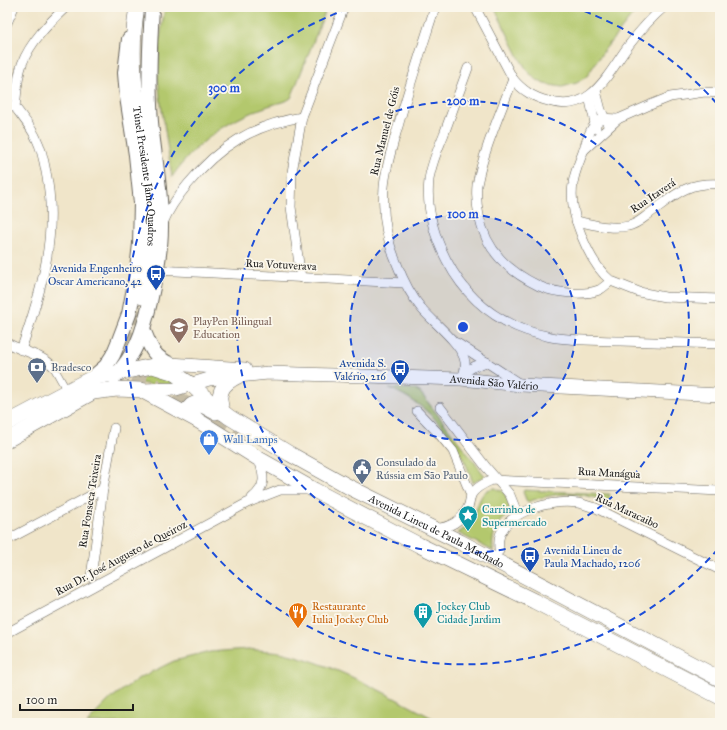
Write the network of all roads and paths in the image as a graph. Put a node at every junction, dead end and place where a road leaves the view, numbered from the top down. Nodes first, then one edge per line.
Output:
1 (14, 7) edge
2 (66, 7) edge
3 (136, 7) edge
4 (141, 7) edge
5 (152, 7) edge
6 (344, 7) edge
7 (435, 7) edge
8 (475, 7) edge
9 (664, 7) edge
10 (7, 23) edge
11 (133, 56) junction
12 (468, 68) dead end
13 (513, 79) junction
14 (593, 93) junction
15 (720, 93) edge
16 (11, 107) edge
17 (302, 117) junction
18 (604, 119) junction
19 (618, 119) junction
20 (596, 124) junction
21 (609, 128) junction
22 (602, 135) junction
23 (583, 151) junction
24 (720, 184) edge
25 (160, 198) junction
26 (177, 198) junction
27 (576, 221) junction
28 (161, 227) junction
29 (157, 270) junction
30 (301, 278) junction
31 (611, 281) junction
32 (404, 283) junction
33 (142, 296) tunnel mouth
34 (720, 299) edge
35 (143, 329) junction
36 (452, 340) junction
37 (7, 343) edge
38 (118, 344) junction
39 (720, 344) edge
40 (21, 350) junction
41 (135, 350) junction
42 (487, 362) junction
43 (170, 364) junction
44 (53, 366) joint
45 (153, 366) junction
46 (268, 373) junction
47 (116, 376) junction
48 (238, 376) junction
49 (463, 376) junction
50 (92, 385) junction
51 (192, 385) junction
52 (520, 385) junction
53 (141, 390) junction
54 (66, 392) junction
55 (720, 395) edge
56 (440, 407) dead end
57 (417, 411) dead end
58 (226, 415) junction
59 (197, 420) junction
60 (7, 423) edge
61 (114, 428) dead end
62 (242, 438) tunnel mouth
63 (7, 440) edge
64 (259, 459) junction
65 (497, 480) junction
66 (103, 489) junction
67 (314, 490) junction
68 (720, 491) edge
69 (471, 495) junction
70 (247, 503) junction
71 (518, 515) junction
72 (432, 529) junction
73 (7, 540) edge
74 (449, 548) junction
75 (500, 550) dead end
76 (720, 570) edge
77 (521, 574) junction
78 (90, 577) dead end
79 (486, 578) junction
80 (7, 633) edge
81 (720, 679) edge
82 (720, 697) edge

1 - 10 street
2 - 16 street
3 - 11 highway, Túnel Presidente Jânio Quadros
3 - 38 main road
4 - 11 highway, Túnel Presidente Jânio Quadros
5 - 25 main road
6 - 17 street
7 - 32 street, Rua Manuel de Góis
8 - 13 street
9 - 14 street
11 - 33 highway, Túnel Presidente Jânio Quadros
12 - 39 street
13 - 14 street
13 - 31 street
14 - 18 street
14 - 20 street
15 - 19 street
16 - 40 street
17 - 26 street
17 - 30 street
18 - 19 street
18 - 20 street
18 - 21 street
19 - 21 street
20 - 22 street
20 - 23 street
21 - 22 street
22 - 23 street
23 - 27 street
24 - 27 street, Rua Itaverá
25 - 26 street
25 - 28 main road
26 - 28 street
27 - 31 street
28 - 29 main road
29 - 30 street, Rua Votuverava
29 - 35 main road
30 - 32 street, Rua Votuverava
31 - 34 street
32 - 36 street, Rua Manuel de Góis
35 - 41 main road
35 - 43 main road
36 - 42 street, Rua Manuel de Góis
36 - 49 street, Rua Manuel de Góis
37 - 40 street
38 - 41 main road
38 - 50 main road
40 - 44 street
41 - 47 main road
42 - 49 street
42 - 52 street, Rua Manuel de Góis
43 - 45 main road, Avenida São Valério
43 - 46 main road, Avenida São Valério
44 - 54 street
45 - 47 highway, Avenida Lineu de Paula Machado
45 - 51 highway, Avenida Lineu de Paula Machado
46 - 48 main road, Avenida São Valério
46 - 49 main road, Avenida São Valério
47 - 50 highway, Avenida Lineu de Paula Machado
48 - 51 main road, Avenida São Valério
48 - 58 highway
49 - 52 main road, Avenida São Valério
50 - 53 highway, Avenida Lineu de Paula Machado
50 - 54 highway
50 - 63 highway
51 - 53 main road, Avenida São Valério
51 - 58 highway, Avenida Lineu de Paula Machado
52 - 55 main road, Avenida São Valério
53 - 59 highway, Avenida Lineu de Paula Machado
54 - 60 highway
56 - 65 street
57 - 69 street
58 - 59 highway
58 - 72 highway, Avenida Lineu de Paula Machado
59 - 64 highway, Avenida Lineu de Paula Machado
61 - 66 street, Rua Fonseca Teixeira
62 - 74 highway
64 - 67 highway, Avenida Lineu de Paula Machado
64 - 70 street
65 - 68 street, Rua Manágua
65 - 69 street
65 - 71 street
66 - 73 street
66 - 78 street, Rua Fonseca Teixeira
67 - 70 street
67 - 79 highway, Avenida Lineu de Paula Machado
69 - 72 street
70 - 80 street, Rua Dr. José Augusto de Queiroz
71 - 75 street
71 - 76 street, Rua Maracaibo
72 - 77 highway, Avenida Lineu de Paula Machado
74 - 77 highway
74 - 79 highway
77 - 81 highway, Avenida Lineu de Paula Machado
79 - 82 highway, Avenida Lineu de Paula Machado

